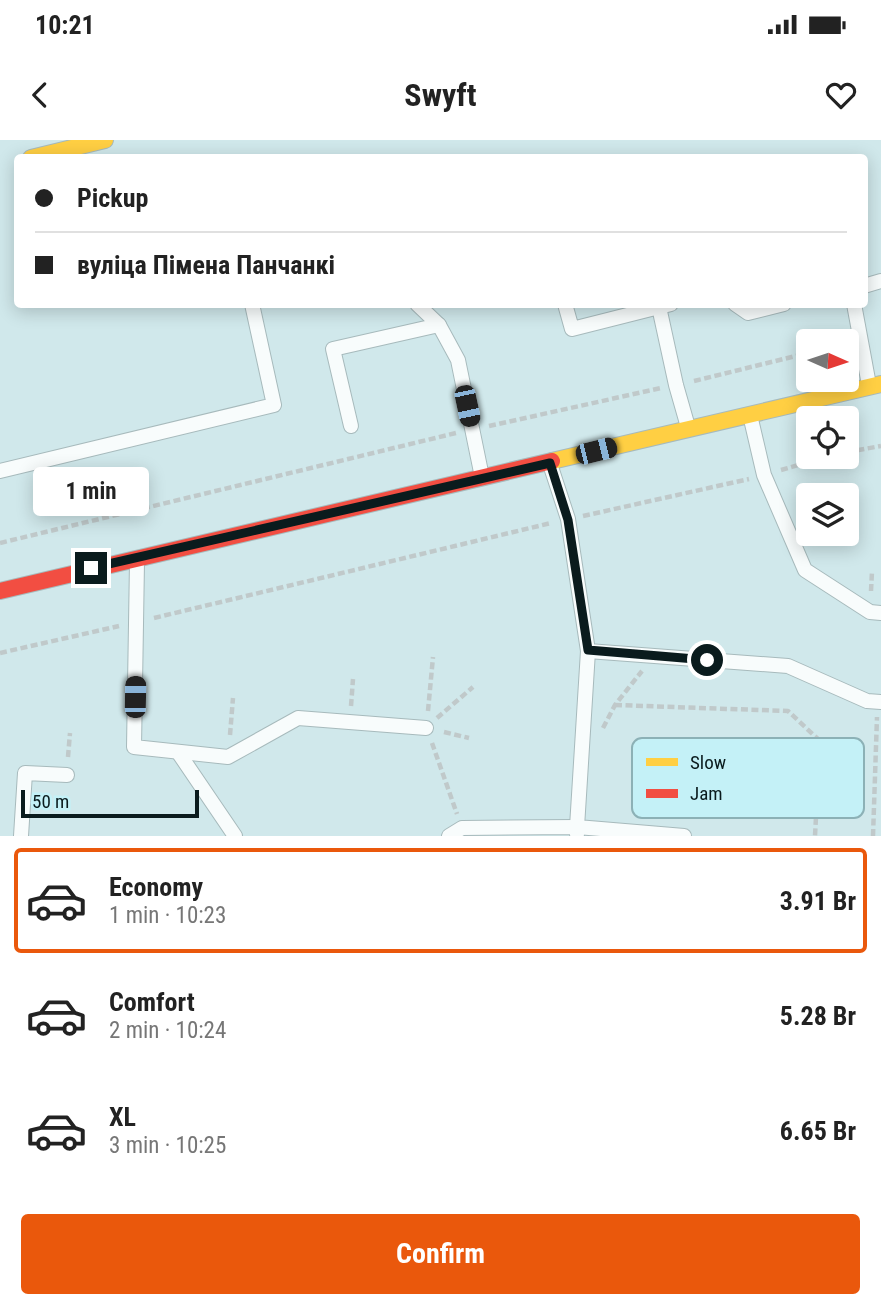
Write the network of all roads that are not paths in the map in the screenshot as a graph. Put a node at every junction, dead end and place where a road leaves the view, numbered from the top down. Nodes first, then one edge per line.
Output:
1 (105, 140) edge
2 (47, 154) edge
3 (253, 308) edge
4 (421, 308) edge
5 (566, 308) edge
6 (657, 308) edge
7 (665, 308) edge
8 (741, 308) edge
9 (768, 308) edge
10 (855, 308) edge
11 (439, 325) junction
12 (875, 385) edge
13 (749, 414) junction
14 (351, 426) dead end
15 (688, 427) junction
16 (550, 463) junction
17 (0, 471) edge
18 (482, 478) junction
19 (137, 557) junction
20 (0, 591) edge
21 (881, 612) edge
22 (588, 650) junction
23 (879, 702) edge
24 (426, 727) road end
25 (178, 752) junction
26 (67, 775) dead end
27 (577, 831) edge
28 (21, 835) edge
29 (235, 835) edge
30 (449, 835) edge
31 (684, 835) edge

1 - 2 main road
3 - 17 lane
4 - 11 lane
5 - 6 lane
7 - 15 lane
8 - 9 lane
10 - 12 lane
11 - 14 lane
11 - 18 lane
12 - 13 main road
13 - 15 main road
13 - 21 lane
15 - 16 main road
16 - 18 main road
16 - 22 lane
18 - 19 main road
19 - 20 main road
19 - 25 lane
22 - 23 lane
22 - 27 lane
24 - 25 lane
25 - 29 lane
26 - 28 lane
27 - 30 lane
27 - 31 lane

